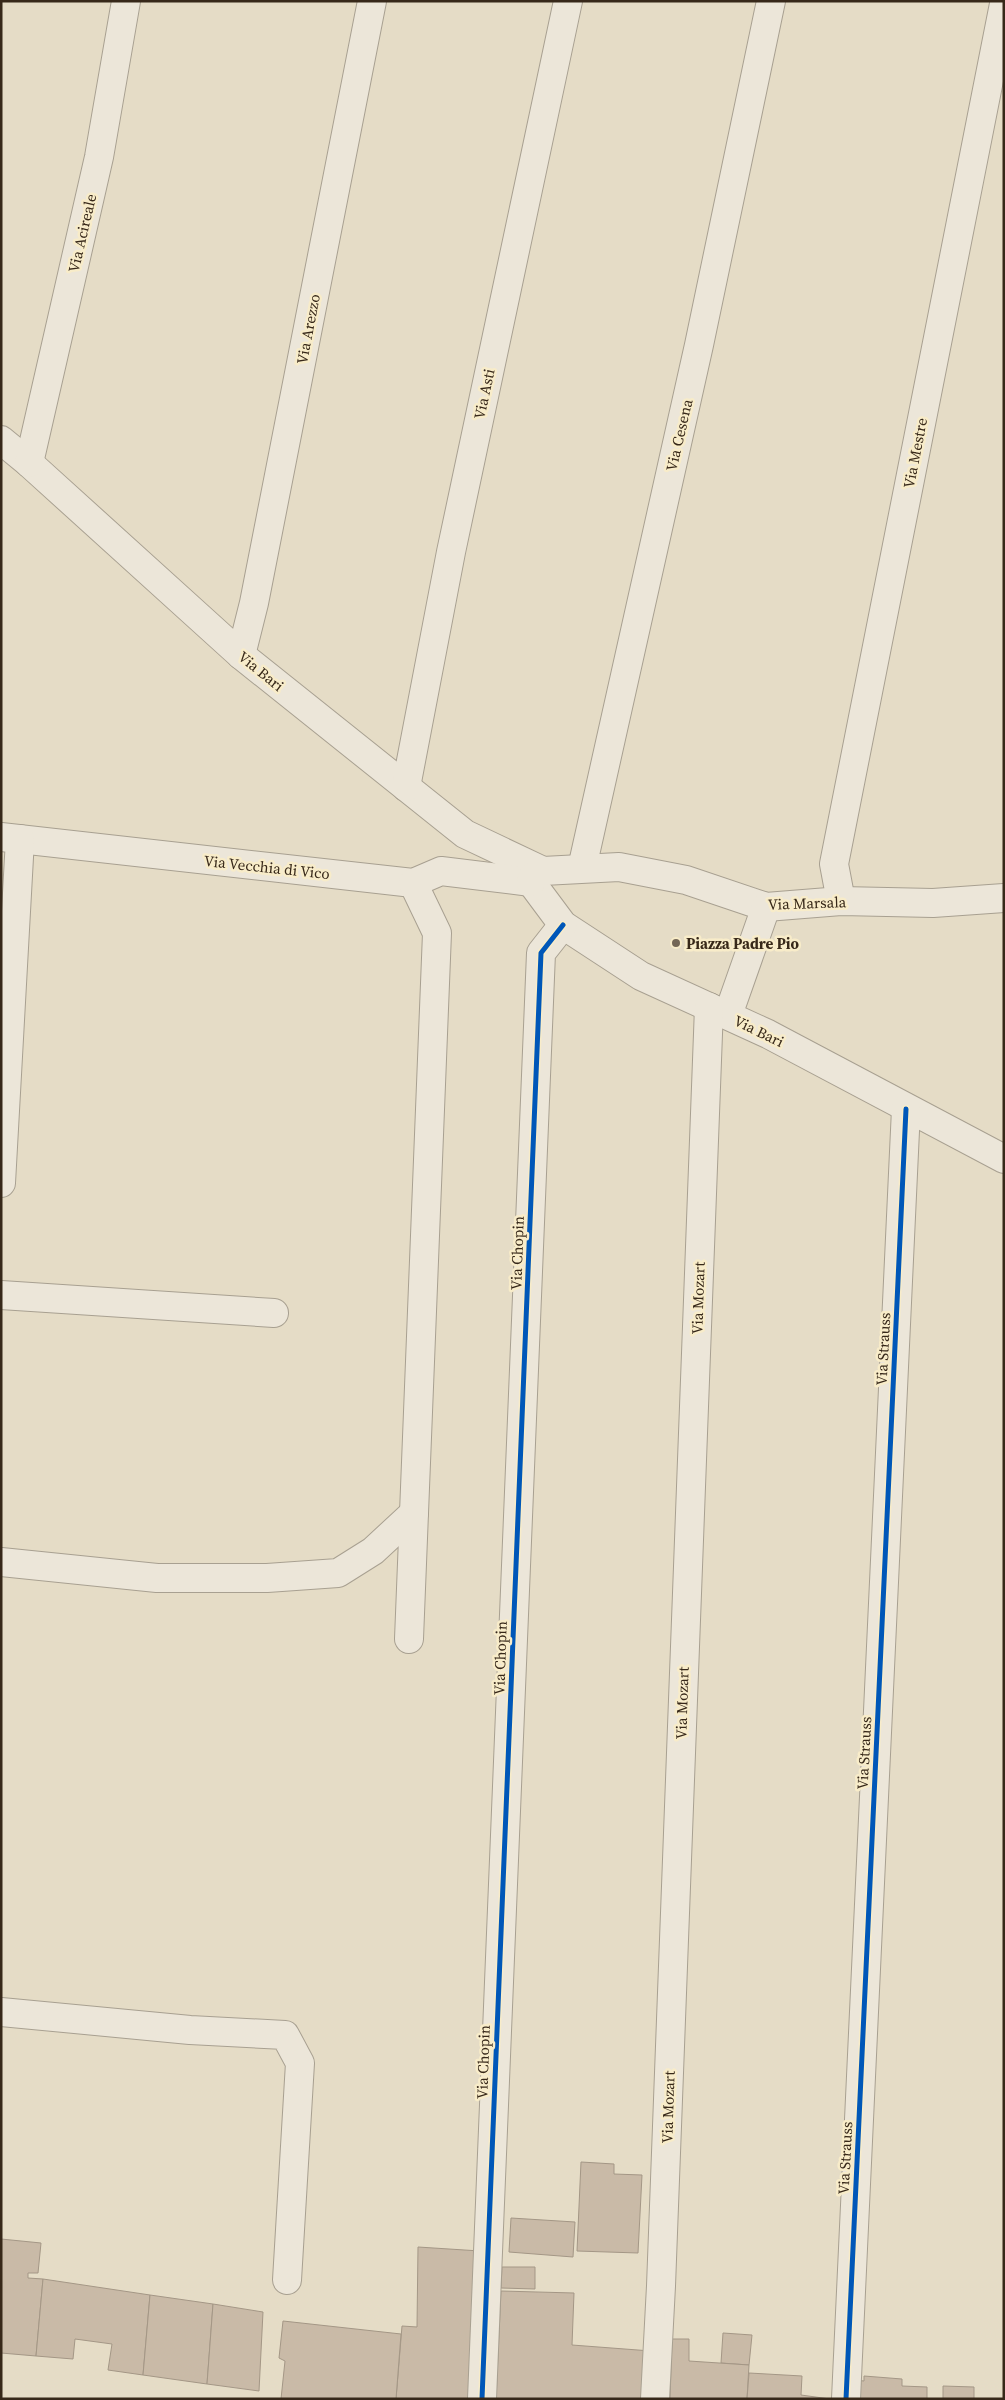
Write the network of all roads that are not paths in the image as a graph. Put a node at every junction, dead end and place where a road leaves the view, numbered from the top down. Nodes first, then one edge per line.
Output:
1 (126, 1) edge
2 (372, 1) edge
3 (568, 1) edge
4 (770, 1) edge
5 (1004, 4) edge
6 (1, 440) edge
7 (29, 463) junction
8 (241, 655) junction
9 (406, 787) junction
10 (11, 838) edge
11 (582, 868) junction
12 (537, 877) junction
13 (413, 883) junction
14 (1004, 898) edge
15 (841, 901) junction
16 (766, 907) junction
17 (563, 925) junction
18 (718, 1011) junction
19 (906, 1109) junction
20 (1004, 1159) edge
21 (1, 1183) edge
22 (1, 1295) edge
23 (274, 1312) dead end
24 (414, 1513) junction
25 (1, 1562) edge
26 (409, 1639) dead end
27 (1, 2012) edge
28 (287, 2280) dead end
29 (482, 2399) edge
30 (655, 2399) edge
31 (846, 2399) edge

1 - 7 street, Via Acireale
2 - 8 street, Via Arezzo
3 - 9 street, Via Asti
4 - 11 street, Via Cesena
5 - 15 street, Via Mestre
6 - 7 street, Via Bari
7 - 8 street, Via Bari
8 - 9 street, Via Bari
9 - 12 street, Via Bari
10 - 13 street, Via Vecchia di Vico
10 - 21 street
11 - 12 street, Via Marsala
11 - 16 street, Via Marsala
12 - 13 street, Via Vecchia di Vico
12 - 17 street, Via Bari
13 - 24 street
14 - 15 street, Via Marsala
15 - 16 street, Via Marsala
16 - 18 street, Via Mozart
17 - 18 street, Via Bari
17 - 29 street, Via Chopin
18 - 19 street, Via Bari
18 - 30 street, Via Mozart
19 - 20 street, Via Bari
19 - 31 street, Via Strauss
22 - 23 street
24 - 25 street
24 - 26 street
27 - 28 street

